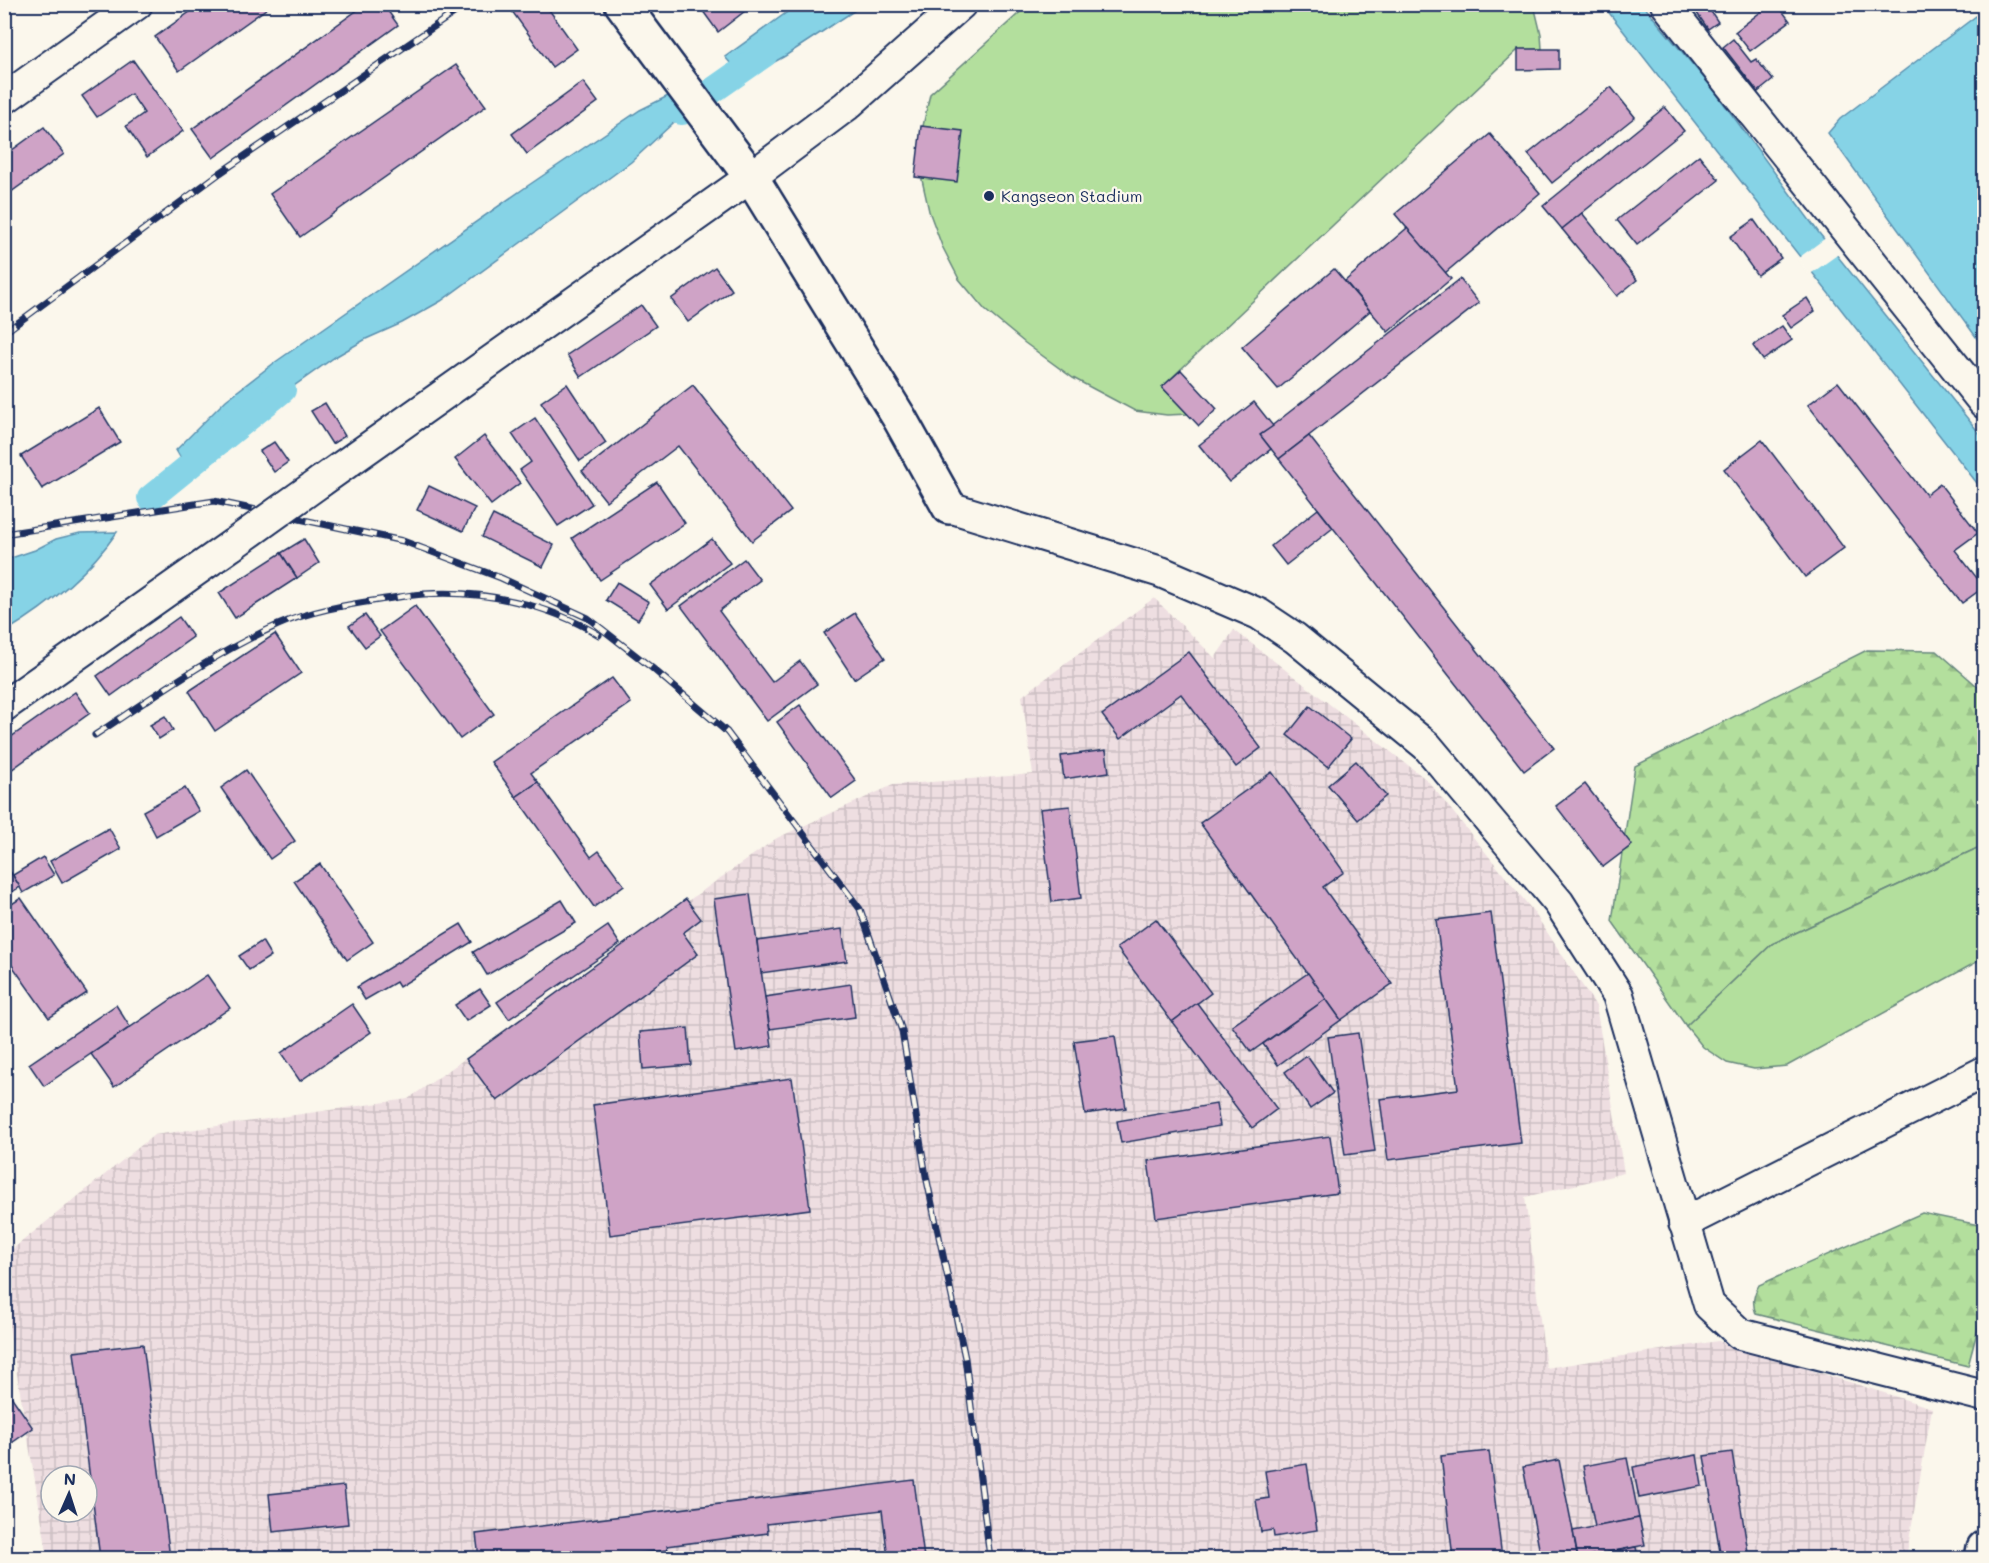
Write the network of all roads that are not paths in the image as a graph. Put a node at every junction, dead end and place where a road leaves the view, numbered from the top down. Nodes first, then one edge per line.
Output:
1 (137, 4) edge
2 (622, 4) edge
3 (961, 4) edge
4 (1666, 4) edge
5 (4, 99) edge
6 (751, 177) junction
7 (1984, 403) edge
8 (949, 507) joint
9 (4, 706) edge
10 (1984, 1072) edge
11 (1684, 1223) junction
12 (1984, 1396) edge
13 (1984, 1548) edge
14 (1982, 1558) edge

1 - 5 street
2 - 6 main road
3 - 6 street
4 - 7 street
6 - 8 main road
6 - 9 street, bridge
8 - 11 street
10 - 11 street
11 - 12 street
13 - 14 main road

